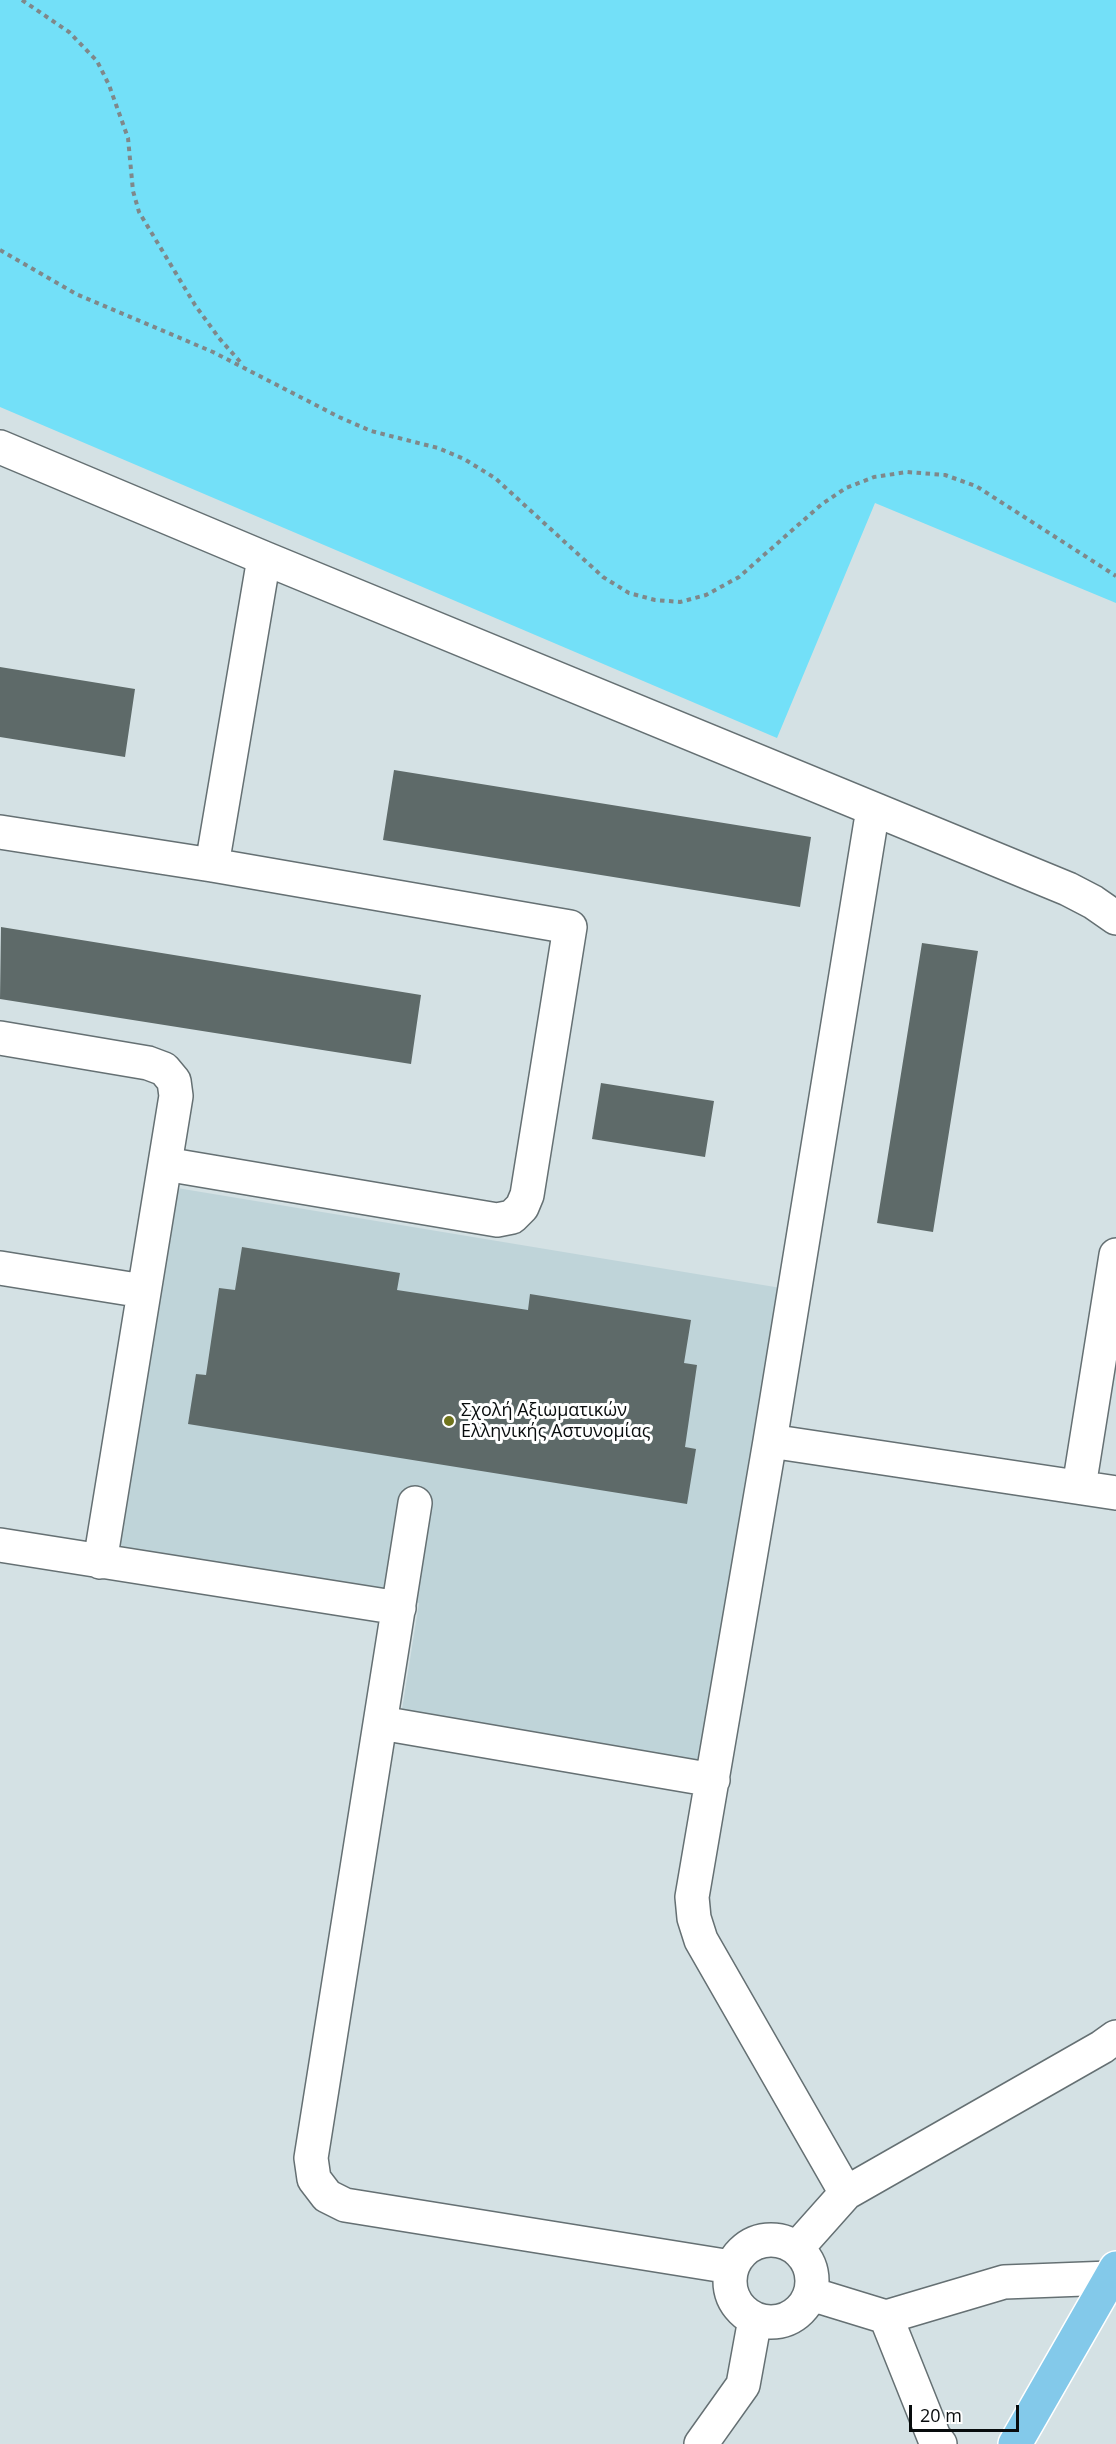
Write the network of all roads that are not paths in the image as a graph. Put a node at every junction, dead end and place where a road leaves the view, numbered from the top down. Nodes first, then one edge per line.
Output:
1 (0, 447) edge
2 (264, 558) junction
3 (873, 809) junction
4 (0, 832) edge
5 (212, 865) junction
6 (1116, 918) edge
7 (0, 1038) edge
8 (165, 1164) junction
9 (1116, 1255) edge
10 (0, 1268) edge
11 (143, 1292) junction
12 (770, 1441) junction
13 (1079, 1487) junction
14 (1116, 1493) edge
15 (416, 1503) dead end
16 (0, 1545) edge
17 (100, 1562) junction
18 (399, 1608) junction
19 (381, 1723) junction
20 (713, 1780) junction
21 (1116, 2037) edge
22 (846, 2193) junction
23 (797, 2248) junction
24 (731, 2267) junction
25 (1113, 2273) edge
26 (811, 2294) junction
27 (886, 2317) junction
28 (755, 2319) junction
29 (701, 2444) edge
30 (940, 2444) edge
31 (1015, 2444) edge

1 - 2 street
2 - 3 street
2 - 5 street
3 - 6 street
3 - 12 street
4 - 5 street
5 - 8 street
7 - 8 street
8 - 11 street
9 - 13 street
10 - 11 street
11 - 17 street
12 - 13 street
12 - 20 street
13 - 14 street
15 - 18 street
16 - 17 street
17 - 18 street
18 - 19 street
19 - 20 street
19 - 24 street
20 - 22 street
21 - 22 street
22 - 23 street
23 - 24 street
23 - 26 street
24 - 28 street
25 - 27 street
25 - 31 main road
26 - 27 street
26 - 28 street
27 - 30 street
28 - 29 street

